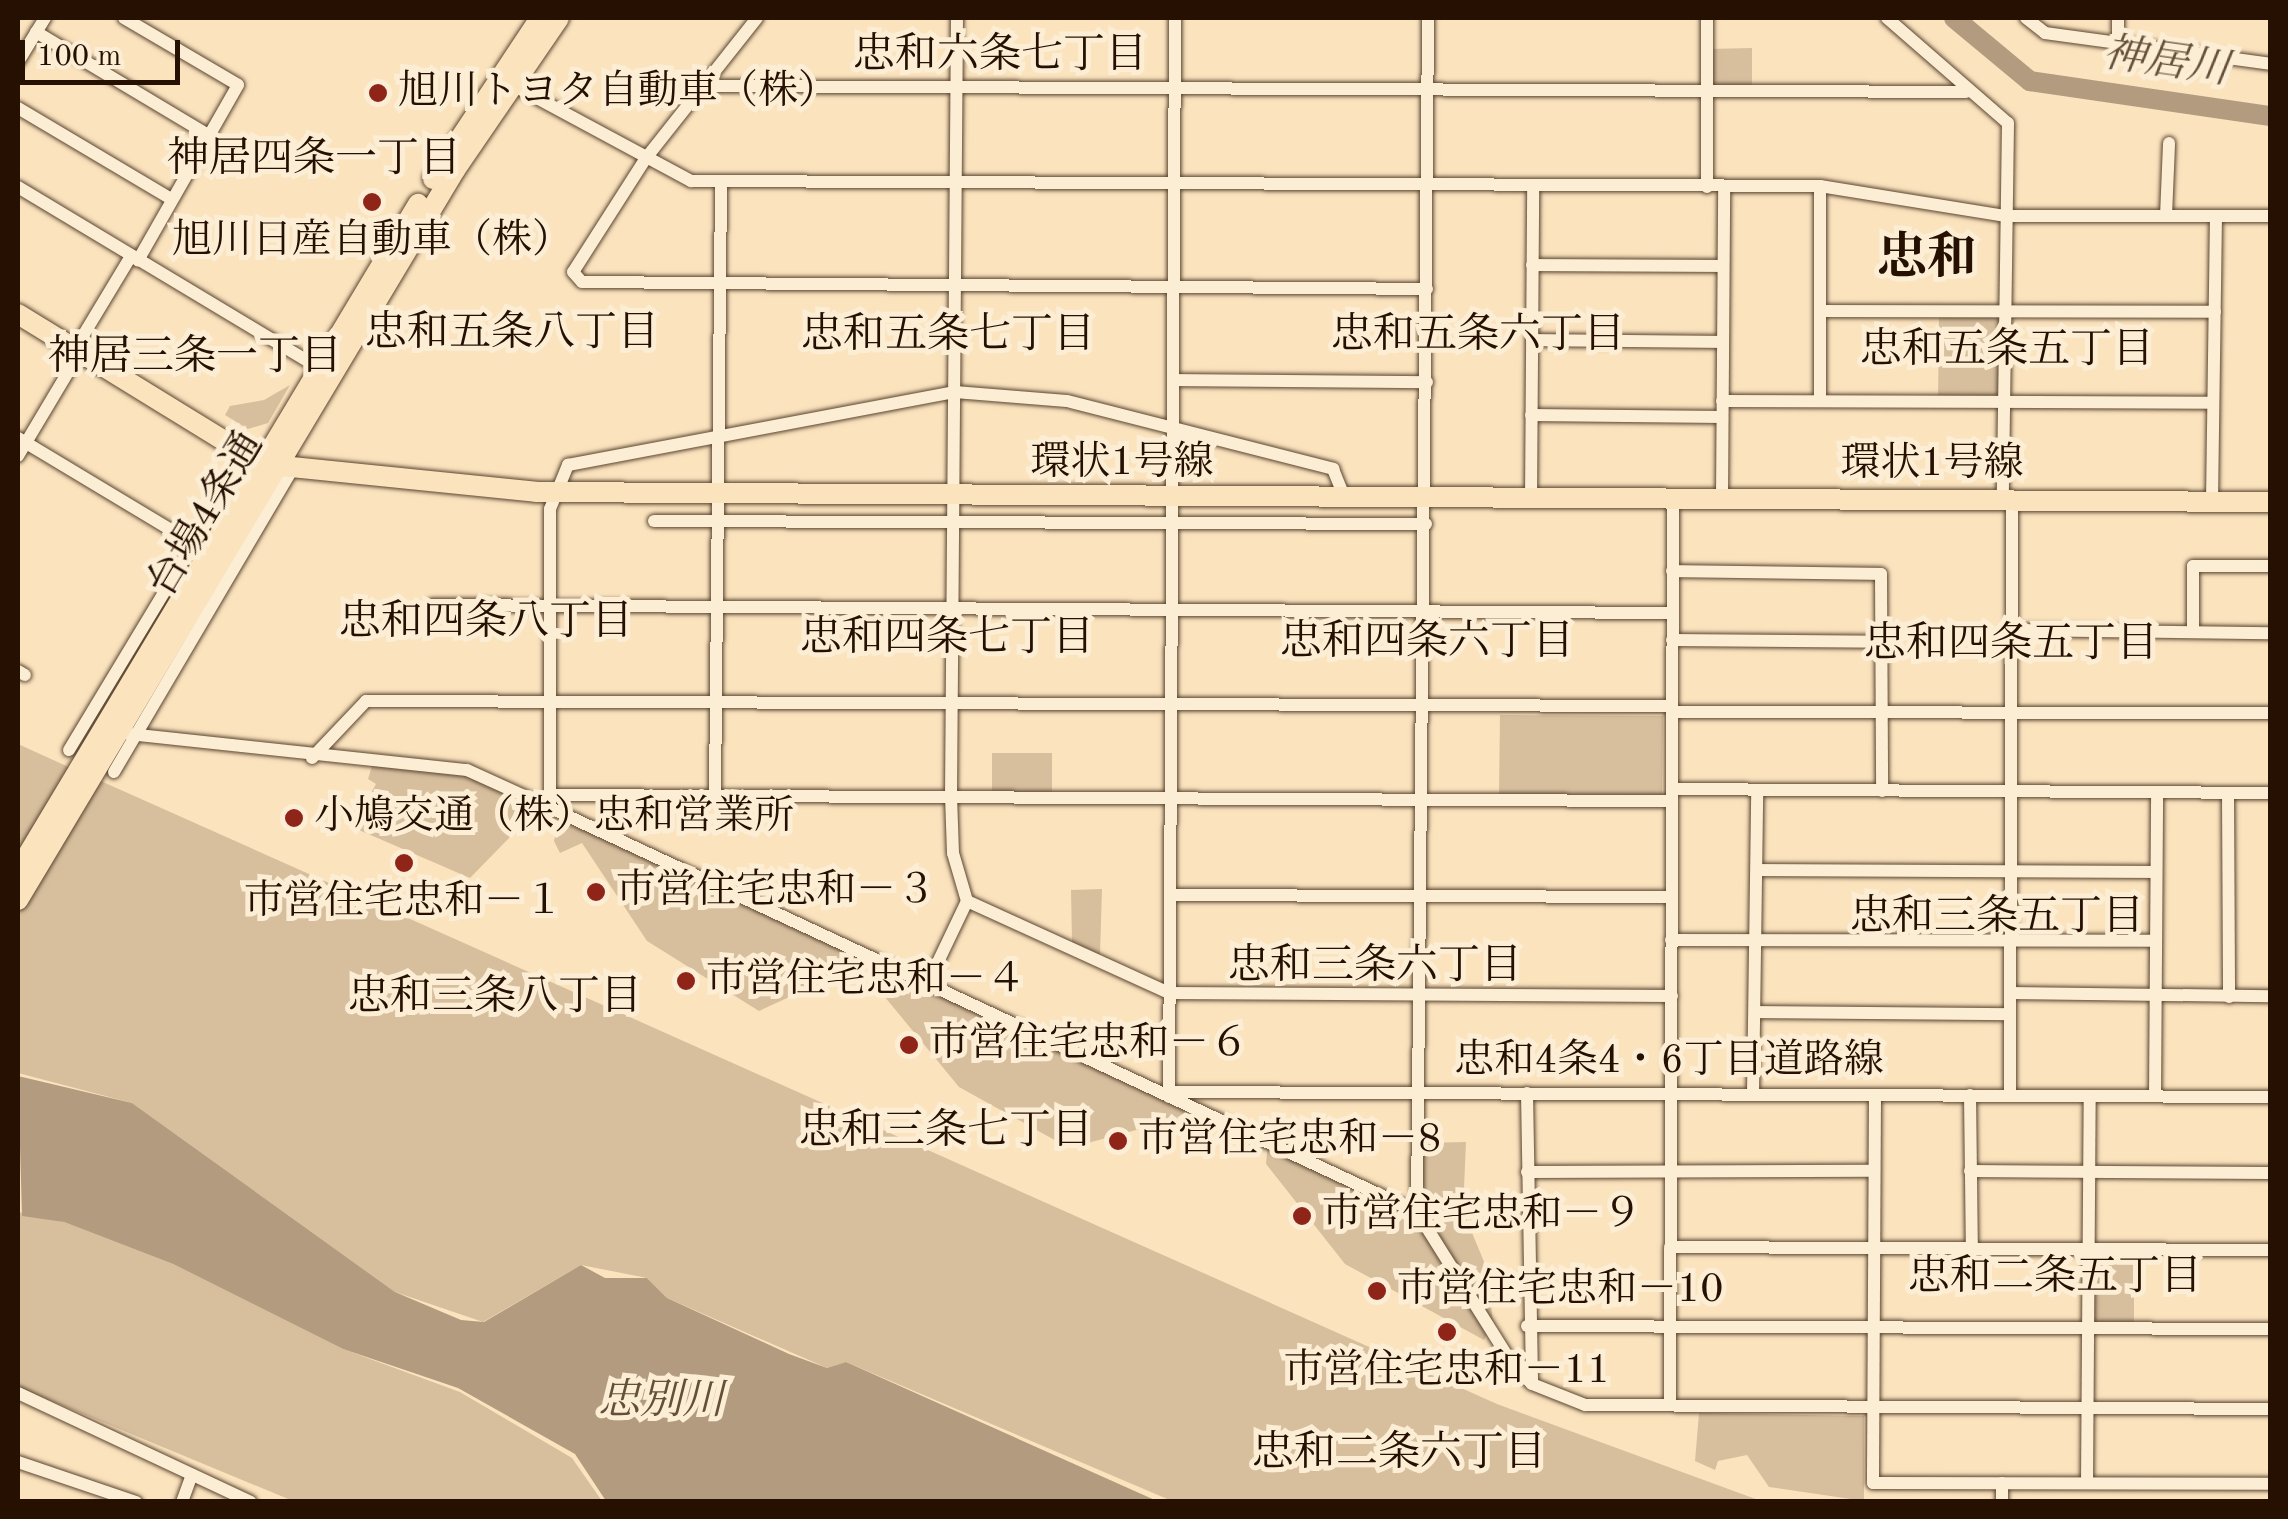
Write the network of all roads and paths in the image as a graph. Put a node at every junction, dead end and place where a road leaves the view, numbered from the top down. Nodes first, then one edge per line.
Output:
1 (45, 18) edge
2 (124, 18) edge
3 (540, 18) edge
4 (559, 18) edge
5 (757, 18) edge
6 (957, 18) edge
7 (1175, 18) edge
8 (1428, 18) edge
9 (1707, 18) edge
10 (1887, 18) edge
11 (2026, 18) edge
12 (2118, 18) edge
13 (36, 32) junction
14 (2118, 44) junction
15 (18, 62) edge
16 (2270, 64) edge
17 (504, 80) junction
18 (700, 86) junction
19 (956, 88) junction
20 (1175, 90) junction
21 (1428, 92) junction
22 (1966, 92) junction
23 (1707, 94) junction
24 (18, 108) edge
25 (208, 136) junction
26 (2169, 143) dead end
27 (646, 158) junction
28 (956, 181) junction
29 (721, 182) junction
30 (1174, 184) junction
31 (1427, 185) junction
32 (1533, 186) junction
33 (1706, 186) junction
34 (1820, 186) junction
35 (18, 187) edge
36 (1724, 187) junction
37 (172, 198) junction
38 (2005, 216) junction
39 (2166, 216) junction
40 (2216, 216) junction
41 (2270, 216) edge
42 (134, 258) junction
43 (1532, 266) junction
44 (1722, 266) junction
45 (720, 282) junction
46 (954, 284) junction
47 (1174, 288) junction
48 (1427, 289) junction
49 (1820, 311) junction
50 (2004, 312) junction
51 (2214, 312) junction
52 (18, 314) edge
53 (1532, 340) junction
54 (1722, 342) junction
55 (78, 350) junction
56 (325, 372) junction
57 (1173, 380) junction
58 (1427, 382) junction
59 (955, 392) junction
60 (1722, 401) junction
61 (1820, 401) junction
62 (2002, 402) junction
63 (2213, 404) junction
64 (1531, 416) junction
65 (1722, 417) junction
66 (1173, 426) junction
67 (719, 434) junction
68 (21, 441) edge
69 (18, 456) edge
70 (272, 464) junction
71 (552, 493) junction
72 (719, 498) junction
73 (1174, 498) junction
74 (1346, 498) junction
75 (953, 499) junction
76 (1673, 500) junction
77 (1722, 500) junction
78 (1426, 501) junction
79 (1531, 501) junction
80 (2007, 501) junction
81 (2212, 502) junction
82 (2270, 502) edge
83 (654, 521) dead end
84 (954, 521) junction
85 (718, 522) junction
86 (1173, 522) junction
87 (1426, 524) junction
88 (192, 543) junction
89 (2270, 566) edge
90 (1672, 570) junction
91 (432, 605) dead end
92 (550, 608) junction
93 (716, 609) junction
94 (953, 611) junction
95 (1173, 611) junction
96 (1672, 613) junction
97 (1425, 614) junction
98 (2012, 630) junction
99 (2193, 632) junction
100 (2270, 633) edge
101 (1672, 640) junction
102 (1882, 642) junction
103 (550, 700) junction
104 (716, 704) junction
105 (953, 704) junction
106 (1171, 704) junction
107 (1424, 706) junction
108 (1672, 709) junction
109 (1882, 712) junction
110 (2012, 713) junction
111 (2270, 713) edge
112 (132, 734) junction
113 (70, 750) dead end
114 (312, 758) junction
115 (114, 772) dead end
116 (1757, 790) junction
117 (1882, 791) junction
118 (2011, 792) junction
119 (2156, 793) junction
120 (2270, 793) edge
121 (2228, 794) junction
122 (1672, 795) junction
123 (715, 797) junction
124 (951, 797) junction
125 (1172, 798) junction
126 (1424, 799) junction
127 (550, 802) junction
128 (63, 809) junction
129 (1757, 870) junction
130 (18, 871) edge
131 (2011, 871) junction
132 (2154, 872) junction
133 (1170, 895) junction
134 (1423, 897) junction
135 (1672, 897) junction
136 (18, 900) edge
137 (967, 901) junction
138 (1671, 940) junction
139 (1756, 941) junction
140 (2154, 941) junction
141 (2010, 942) junction
142 (927, 984) junction
143 (2010, 992) junction
144 (1169, 993) junction
145 (2155, 994) junction
146 (1422, 995) junction
147 (1672, 996) junction
148 (2270, 996) edge
149 (2229, 997) junction
150 (1756, 1012) junction
151 (2010, 1014) junction
152 (1526, 1093) junction
153 (1169, 1094) junction
154 (1422, 1094) junction
155 (1671, 1094) junction
156 (1753, 1094) junction
157 (1875, 1095) junction
158 (2010, 1095) junction
159 (1970, 1096) junction
160 (2090, 1096) junction
161 (2155, 1096) junction
162 (2270, 1098) edge
163 (1670, 1170) junction
164 (1874, 1171) junction
165 (1527, 1172) junction
166 (1970, 1172) junction
167 (2089, 1173) junction
168 (2270, 1173) edge
169 (1417, 1212) junction
170 (1670, 1247) junction
171 (1874, 1248) junction
172 (1972, 1248) junction
173 (2088, 1249) junction
174 (2270, 1250) edge
175 (1527, 1326) junction
176 (1670, 1326) junction
177 (1874, 1327) junction
178 (2087, 1328) junction
179 (2270, 1329) edge
180 (1532, 1384) junction
181 (18, 1393) edge
182 (1670, 1405) junction
183 (1874, 1406) junction
184 (2087, 1408) junction
185 (2270, 1408) edge
186 (18, 1462) edge
187 (192, 1475) junction
188 (2002, 1483) junction
189 (2087, 1484) junction
190 (2270, 1484) edge
191 (2126, 1485) junction
192 (136, 1502) edge
193 (182, 1502) edge
194 (251, 1502) edge
195 (2002, 1502) edge
196 (2126, 1502) edge

1 - 13 street
2 - 25 street
3 - 17 main road, 台場4条通
4 - 17 main road, 台場4条通
5 - 18 street
6 - 19 street
7 - 20 street
8 - 21 street, 忠和4条4・6丁目道路線
9 - 23 street
10 - 22 street
11 - 14 street
12 - 14 street
13 - 15 street
13 - 25 street
14 - 16 street
17 - 27 street
17 - 56 main road, 台場4条通
18 - 19 street
18 - 27 street
19 - 20 street
19 - 28 street
20 - 21 street
20 - 30 street
21 - 23 street
21 - 31 street, 忠和4条4・6丁目道路線
22 - 23 street
22 - 38 street
23 - 33 street
24 - 37 street
25 - 37 street
26 - 39 street
27 - 29 street
27 - 45 street
28 - 29 street
28 - 30 street
28 - 46 street
29 - 45 street
30 - 31 street
30 - 47 street
31 - 32 street
31 - 48 street, 忠和4条4・6丁目道路線
32 - 33 street
32 - 43 street
33 - 36 street
34 - 36 street
34 - 38 street
34 - 49 street
35 - 42 street
36 - 44 street
37 - 42 street
38 - 39 street
38 - 50 street
39 - 40 street
40 - 41 street
40 - 51 street
42 - 55 street
42 - 56 street
43 - 44 street
43 - 53 street
44 - 54 street
45 - 46 street
45 - 67 street
46 - 47 street
46 - 59 street
47 - 48 street
47 - 57 street
48 - 58 street, 忠和4条4・6丁目道路線
49 - 50 street
49 - 61 street
50 - 51 street
50 - 62 street
51 - 63 street
52 - 55 main road, 環状1号線
53 - 54 street
53 - 64 street
54 - 60 street
55 - 68 street
55 - 70 main road, 環状1号線
56 - 70 main road, 台場4条通
57 - 58 street
57 - 66 street
58 - 78 street, 忠和4条4・6丁目道路線
59 - 66 street
59 - 67 street
59 - 75 street
60 - 61 street
60 - 65 street
61 - 62 street
62 - 63 street
62 - 80 street
63 - 81 street
64 - 65 street
64 - 79 street
65 - 77 street
66 - 73 street
66 - 74 street
67 - 71 street
67 - 72 street
68 - 69 street
68 - 88 street
70 - 71 main road, 環状1号線
70 - 88 street
70 - 112 street
70 - 128 main road, 台場4条通
71 - 72 main road, 環状1号線
71 - 92 street
72 - 75 main road, 環状1号線
72 - 85 street
73 - 74 main road, 環状1号線
73 - 75 main road, 環状1号線
73 - 86 street
74 - 78 main road, 環状1号線
75 - 84 street
76 - 77 main road, 環状1号線
76 - 79 main road, 環状1号線
76 - 90 street
77 - 80 main road, 環状1号線
78 - 79 main road, 環状1号線
78 - 87 street, 忠和4条4・6丁目道路線
80 - 81 main road, 環状1号線
80 - 98 street
81 - 82 main road, 環状1号線
83 - 85 street
84 - 85 street
84 - 86 street
84 - 94 street
85 - 93 street
86 - 87 street
86 - 95 street
87 - 97 street, 忠和4条4・6丁目道路線
88 - 113 street
89 - 99 street
90 - 96 street
90 - 102 street
91 - 92 street
92 - 93 street
92 - 103 street
93 - 94 street
93 - 104 street
94 - 95 street
94 - 105 street
95 - 97 street
95 - 106 street
96 - 97 street
96 - 101 street
97 - 107 street, 忠和4条4・6丁目道路線
98 - 99 street
98 - 110 street
99 - 100 street
101 - 102 street
101 - 108 street
102 - 109 street
103 - 104 street
103 - 114 street
103 - 127 street
104 - 105 street
104 - 123 street
105 - 106 street
105 - 124 street
106 - 107 street
106 - 125 street
107 - 108 street
107 - 126 street, 忠和4条4・6丁目道路線
108 - 109 street
108 - 122 street
109 - 110 street
109 - 117 street
110 - 111 street
110 - 118 street
112 - 114 street
112 - 115 street
114 - 127 street
116 - 117 street
116 - 122 street
116 - 129 street
117 - 118 street
118 - 119 street
118 - 131 street
119 - 121 street
119 - 132 street
120 - 121 street
121 - 149 street
122 - 126 street
122 - 135 street
123 - 124 street
123 - 127 street
124 - 125 street
124 - 137 street
125 - 126 street
125 - 133 street
126 - 134 street, 忠和4条4・6丁目道路線
127 - 142 street
128 - 130 main road, 台場4条通
128 - 136 main road, 台場4条通
129 - 131 street
129 - 139 street
131 - 132 street
131 - 141 street
132 - 140 street
133 - 134 street
133 - 144 street
134 - 135 street
134 - 146 street, 忠和4条4・6丁目道路線
135 - 138 street
137 - 142 street
137 - 144 street
138 - 139 street
138 - 147 street
139 - 141 street
139 - 150 street
140 - 141 street
140 - 145 street
141 - 143 street
142 - 153 street
143 - 145 street
143 - 151 street
144 - 146 street
144 - 153 street
145 - 149 street
145 - 161 street
146 - 147 street
146 - 154 street, 忠和4条4・6丁目道路線
147 - 155 street
148 - 149 street
150 - 151 street
150 - 156 street
151 - 158 street
152 - 154 street, 忠和4条4・6丁目道路線
152 - 155 street, 忠和4条4・6丁目道路線
152 - 165 street
153 - 154 street
153 - 169 street
154 - 169 street
155 - 156 street, 忠和4条4・6丁目道路線
155 - 163 street
156 - 157 street, 忠和4条4・6丁目道路線
157 - 159 street, 忠和4条4・6丁目道路線
157 - 164 street
158 - 159 street, 忠和4条4・6丁目道路線
158 - 160 street, 忠和4条4・6丁目道路線
159 - 166 street
160 - 161 street, 忠和4条4・6丁目道路線
160 - 167 street
161 - 162 street, 忠和4条4・6丁目道路線
163 - 164 street
163 - 165 street
163 - 170 street
164 - 171 street
165 - 175 street
166 - 167 street
166 - 172 street
167 - 168 street
167 - 173 street
169 - 180 street
170 - 171 street
170 - 176 street
171 - 172 street
171 - 177 street
172 - 173 street
173 - 174 street
173 - 178 street
175 - 176 street
175 - 180 street
176 - 177 street
176 - 182 street
177 - 178 street
177 - 183 street
178 - 179 street
178 - 184 street
180 - 182 street
181 - 187 street
182 - 183 street
183 - 184 street
183 - 188 street
184 - 185 street
184 - 189 street
186 - 192 street
187 - 193 street
187 - 194 street
188 - 189 street
188 - 195 street
189 - 191 street
190 - 191 street
191 - 196 street

